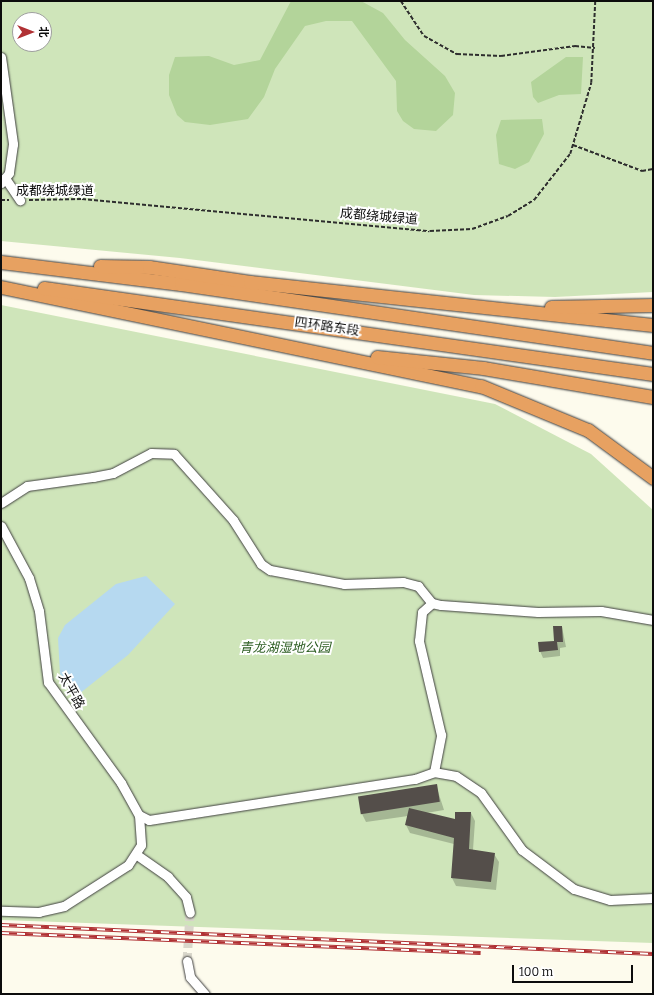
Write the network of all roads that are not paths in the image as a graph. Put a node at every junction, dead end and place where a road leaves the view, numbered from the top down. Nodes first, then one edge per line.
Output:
1 (1, 57) edge
2 (3, 181) edge
3 (20, 200) road end
4 (1, 262) edge
5 (19, 264) junction
6 (1, 282) edge
7 (1, 287) edge
8 (653, 305) edge
9 (488, 307) junction
10 (653, 325) edge
11 (302, 349) junction
12 (653, 353) edge
13 (653, 374) edge
14 (653, 397) edge
15 (653, 478) edge
16 (1, 503) edge
17 (1, 526) edge
18 (432, 603) junction
19 (653, 620) edge
20 (434, 772) junction
21 (139, 815) junction
22 (137, 855) junction
23 (653, 898) edge
24 (1, 911) edge
25 (190, 913) tunnel mouth
26 (187, 961) tunnel mouth
27 (205, 994) edge

1 - 2 street
2 - 3 street
4 - 5 highway, 四环路东段
5 - 9 highway
5 - 12 highway, 四环路东段
6 - 13 highway, 四环路东段
7 - 11 highway
8 - 9 highway
9 - 10 highway
11 - 14 highway
11 - 15 highway
16 - 18 street
17 - 21 street, 太平路
18 - 19 street
18 - 20 street
20 - 21 street
20 - 23 street
21 - 22 street, 太平路
22 - 24 street
22 - 25 street
26 - 27 street

